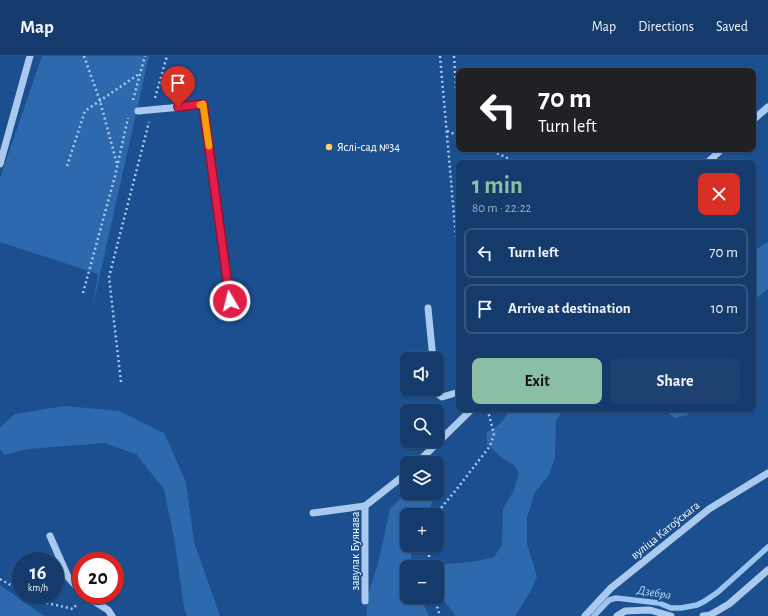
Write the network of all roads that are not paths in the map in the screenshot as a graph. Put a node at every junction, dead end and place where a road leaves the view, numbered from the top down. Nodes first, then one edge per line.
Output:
1 (30, 56) edge
2 (768, 107) edge
3 (138, 111) dead end
4 (756, 117) edge
5 (719, 152) edge
6 (710, 160) edge
7 (0, 164) edge
8 (230, 301) dead end
9 (428, 308) dead end
10 (433, 352) edge
11 (456, 393) edge
12 (441, 396) edge
13 (469, 412) edge
14 (424, 456) edge
15 (768, 473) edge
16 (400, 478) edge
17 (365, 506) junction
18 (313, 513) dead end
19 (50, 536) dead end
20 (768, 570) edge
21 (72, 582) edge
22 (366, 601) dead end
23 (99, 604) edge
24 (112, 616) edge
25 (585, 616) edge
26 (617, 616) edge
27 (671, 616) edge
28 (703, 616) edge

1 - 7 street
2 - 4 street
3 - 8 street
5 - 6 street
9 - 10 street
11 - 12 street
13 - 14 street
15 - 25 street, вуліца Катоўскага
16 - 17 street, завулак Буянава
17 - 18 street
17 - 22 street, завулак Буянава
19 - 21 street
20 - 28 street
23 - 24 street
26 - 27 street

